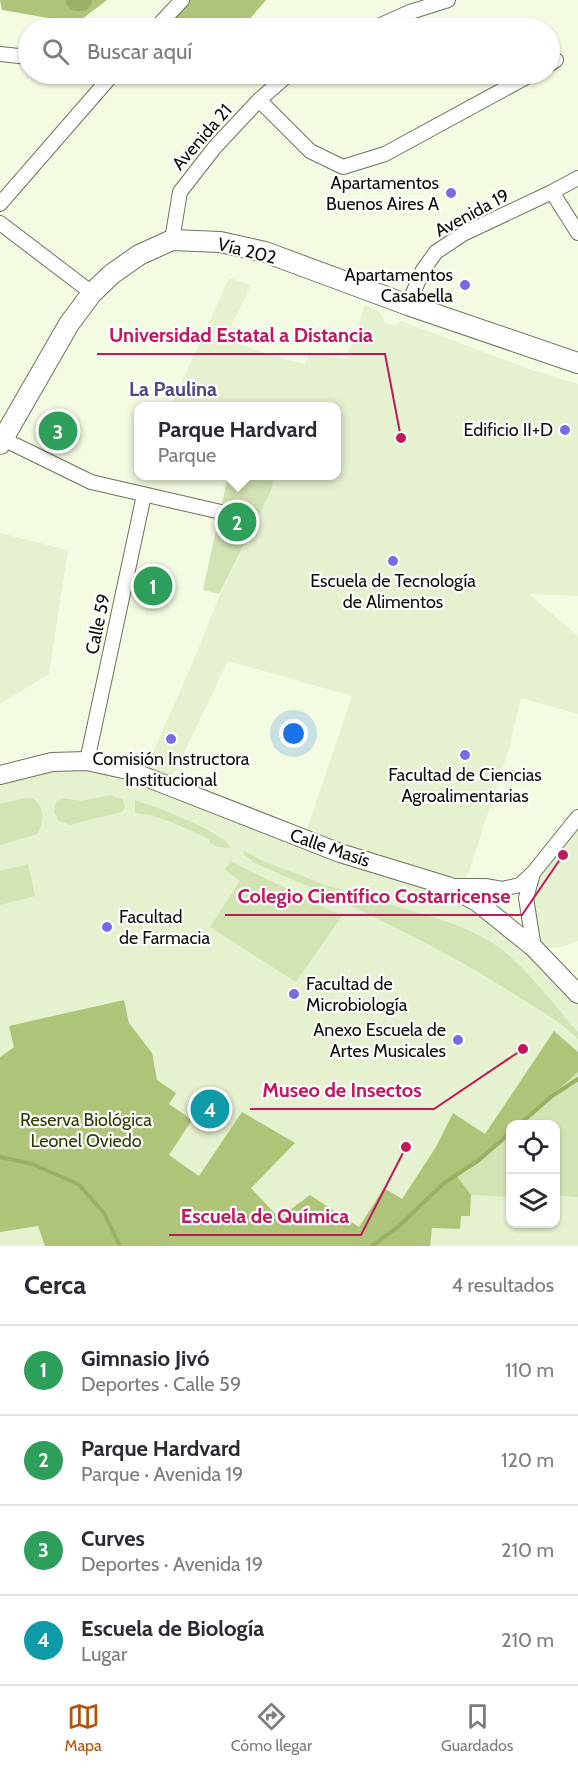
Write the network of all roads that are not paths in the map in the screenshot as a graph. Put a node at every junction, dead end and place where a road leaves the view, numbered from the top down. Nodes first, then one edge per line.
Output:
1 (182, 0) edge
2 (448, 0) edge
3 (165, 18) edge
4 (396, 18) edge
5 (0, 54) edge
6 (18, 56) edge
7 (103, 84) edge
8 (277, 84) edge
9 (514, 84) edge
10 (259, 100) junction
11 (578, 178) edge
12 (552, 192) junction
13 (0, 204) edge
14 (0, 223) edge
15 (578, 233) edge
16 (172, 240) junction
17 (92, 293) junction
18 (408, 305) junction
19 (578, 363) edge
20 (1, 441) edge
21 (144, 495) junction
22 (221, 512) dead end
23 (87, 760) junction
24 (0, 775) edge
25 (578, 818) edge
26 (533, 873) junction
27 (448, 886) junction
28 (534, 948) junction
29 (578, 994) edge

1 - 3 street
2 - 4 street
5 - 6 street
7 - 13 street
8 - 10 street, Avenida 21
9 - 10 street
10 - 16 street, Avenida 21
11 - 12 street, Avenida 19
12 - 15 street
12 - 18 street, Avenida 19
14 - 17 street
16 - 17 main road, Vía 202
16 - 18 main road, Vía 202
17 - 20 main road, Vía 202
18 - 19 main road, Vía 202
20 - 21 street
21 - 22 street
21 - 23 street, Calle 59
23 - 24 street, Calle Masís
23 - 27 street, Calle Masís
25 - 26 street
26 - 27 street
26 - 28 street
27 - 28 street, Calle Masís
28 - 29 street, Calle Masís

